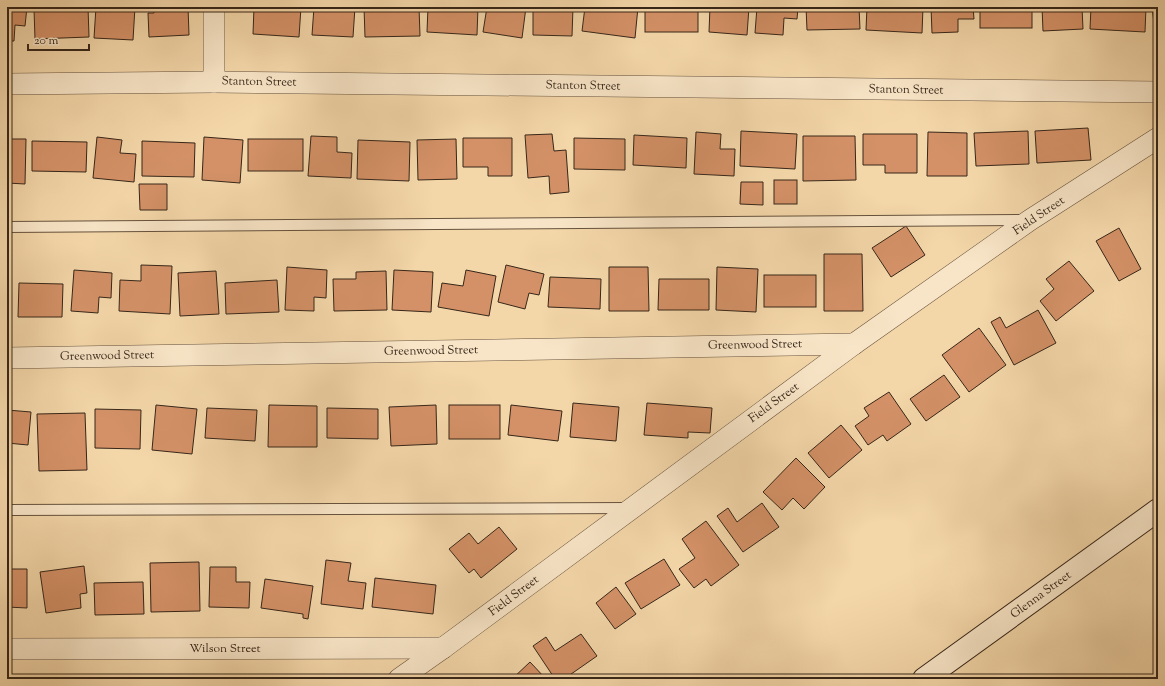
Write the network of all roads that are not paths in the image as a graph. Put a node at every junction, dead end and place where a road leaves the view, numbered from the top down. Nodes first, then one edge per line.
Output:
1 (214, 7) edge
2 (214, 82) junction
3 (7, 84) edge
4 (1158, 92) edge
5 (1158, 138) edge
6 (1030, 220) junction
7 (7, 227) edge
8 (854, 344) junction
9 (7, 358) edge
10 (632, 508) junction
11 (7, 510) edge
12 (1158, 510) edge
13 (443, 648) junction
14 (7, 649) edge
15 (399, 679) edge
16 (924, 679) edge

1 - 2 street
2 - 3 street, Stanton Street
2 - 4 street, Stanton Street
5 - 6 street, Field Street
6 - 7 lane
6 - 8 street, Field Street
8 - 9 street, Greenwood Street
8 - 10 street, Field Street
10 - 11 lane
10 - 13 street, Field Street
12 - 16 main road, Glenna Street
13 - 14 street, Wilson Street
13 - 15 street, Field Street

